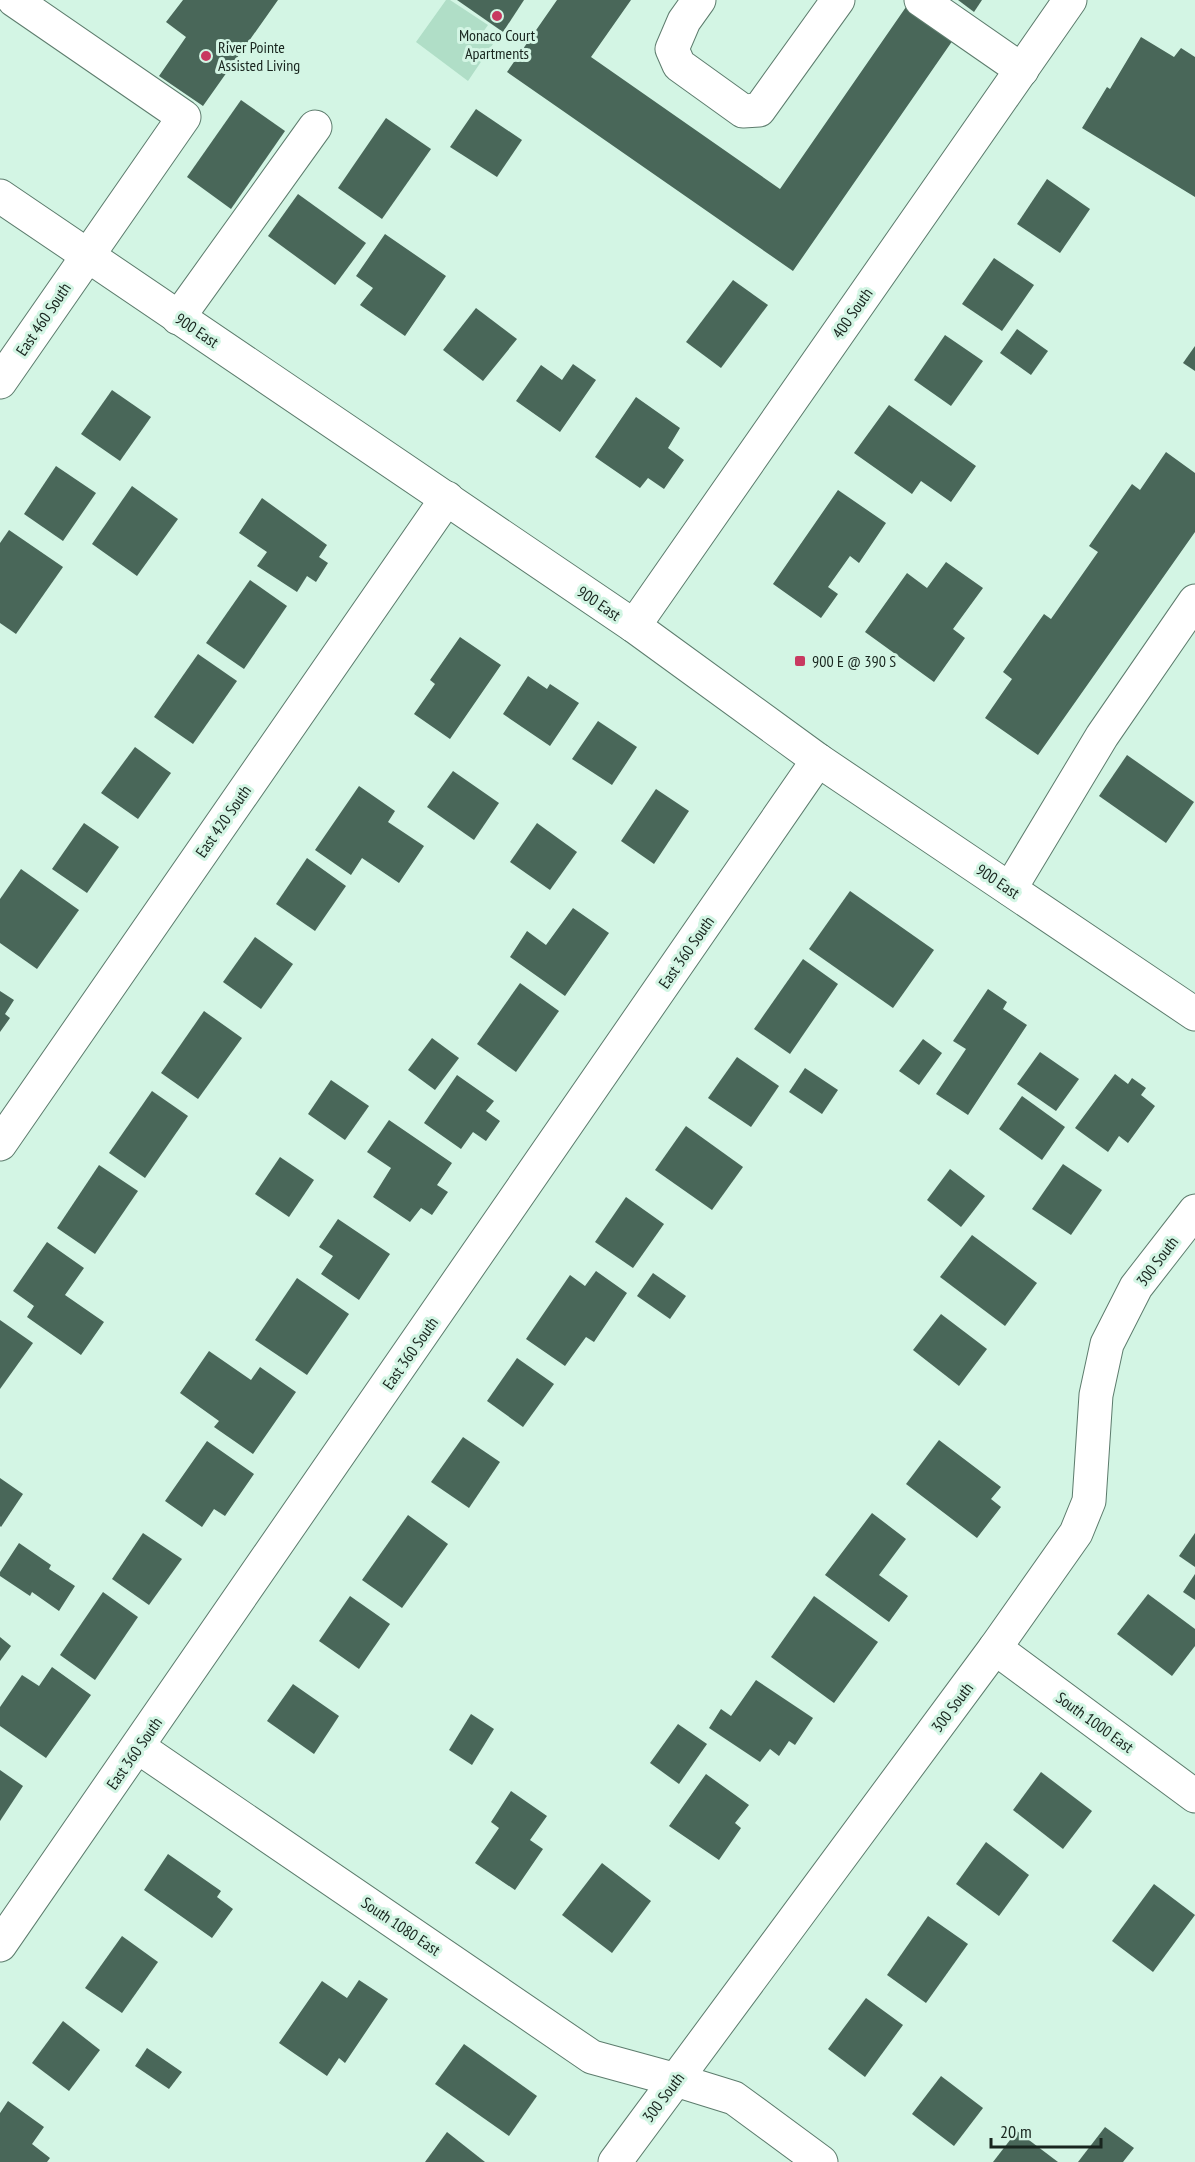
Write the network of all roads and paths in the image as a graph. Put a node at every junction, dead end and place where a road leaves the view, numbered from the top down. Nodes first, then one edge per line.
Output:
1 (15, 0) edge
2 (699, 0) edge
3 (838, 0) edge
4 (921, 0) edge
5 (1070, 0) edge
6 (1022, 70) junction
7 (315, 127) dead end
8 (0, 196) edge
9 (86, 256) junction
10 (178, 318) junction
11 (0, 382) edge
12 (447, 498) junction
13 (1195, 601) edge
14 (634, 626) junction
15 (818, 760) junction
16 (1010, 889) junction
17 (1195, 1014) edge
18 (0, 1144) edge
19 (1195, 1211) edge
20 (995, 1648) junction
21 (138, 1747) junction
22 (1195, 1796) edge
23 (0, 1945) edge
24 (676, 2080) junction
25 (615, 2162) edge
26 (821, 2162) edge

1 - 9 street, East 460 South
2 - 3 street
4 - 6 street
5 - 6 street, 400 South
6 - 14 street, 400 South
7 - 10 street
8 - 9 street, 900 East
9 - 10 street, 900 East
9 - 11 street, East 460 South
10 - 12 street, 900 East
12 - 14 street, 900 East
12 - 18 street, East 420 South
13 - 16 street
14 - 15 street, 900 East
15 - 16 street, 900 East
15 - 21 street, East 360 South
16 - 17 street, 900 East
19 - 20 street, 300 South
20 - 22 street, South 1000 East
20 - 24 street, 300 South
21 - 23 street, East 360 South
21 - 24 street, South 1080 East
24 - 25 street, 300 South
24 - 26 street, South 1080 East

